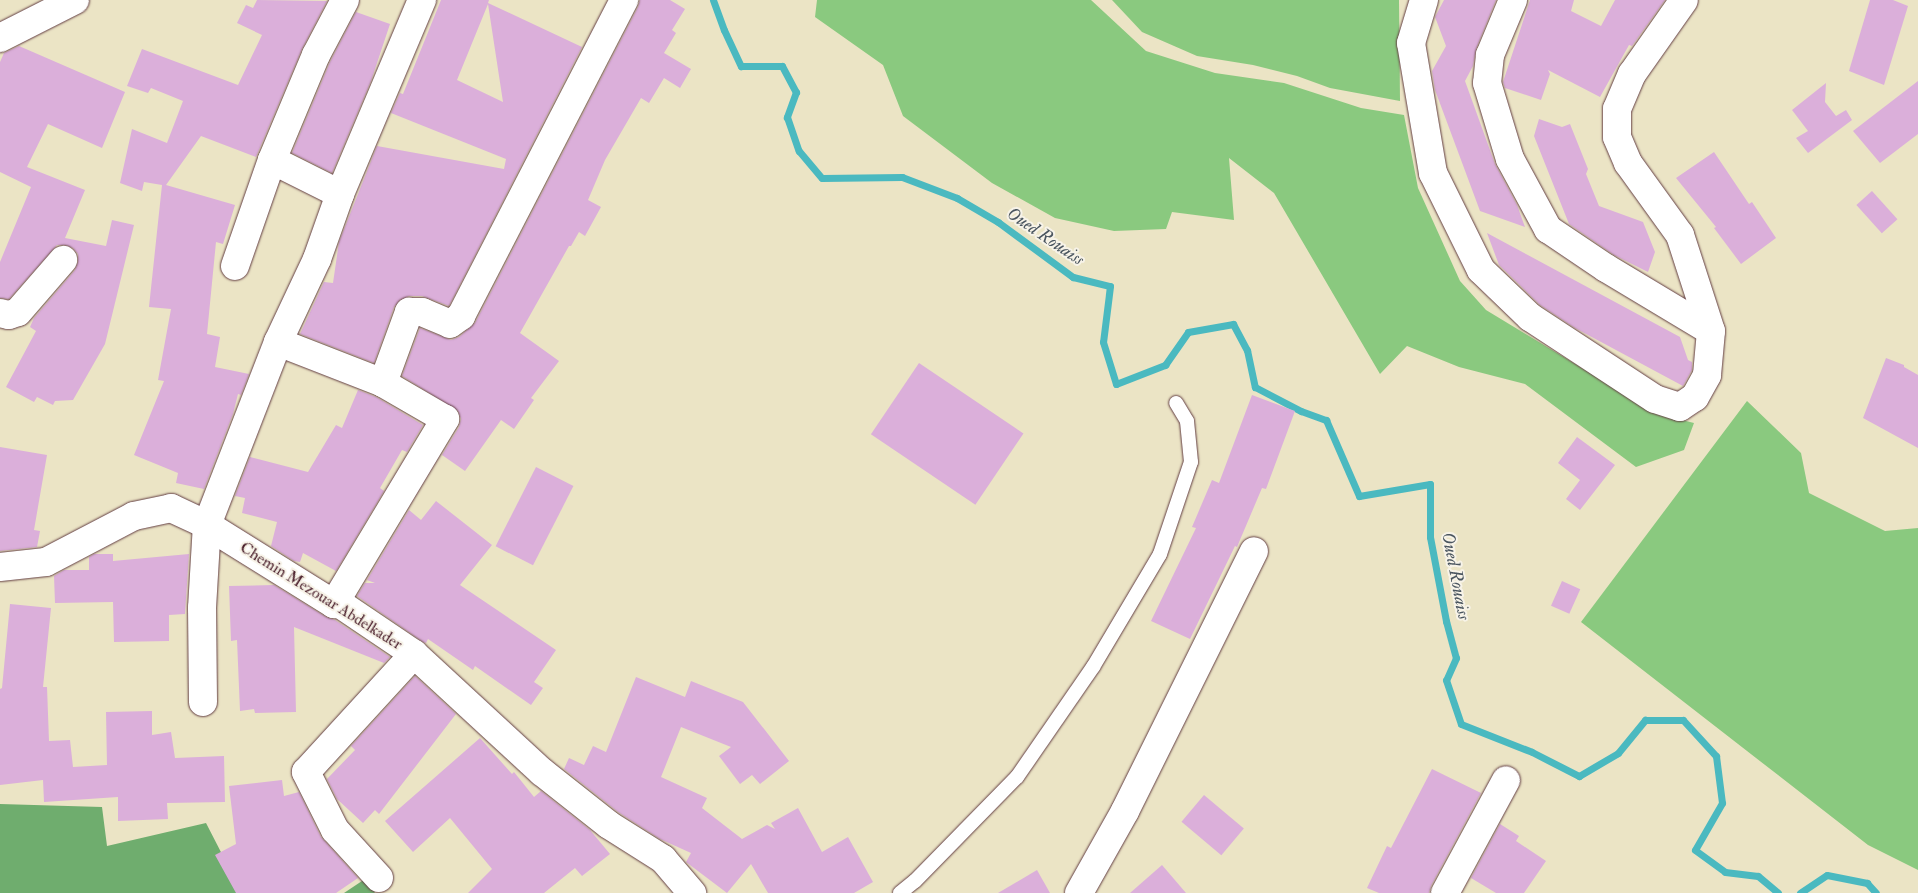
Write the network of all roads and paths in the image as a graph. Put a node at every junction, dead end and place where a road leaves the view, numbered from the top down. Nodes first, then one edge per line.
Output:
1 (75, 0) edge
2 (345, 0) edge
3 (422, 0) edge
4 (624, 0) edge
5 (1424, 0) edge
6 (1513, 0) edge
7 (1684, 0) edge
8 (0, 38) edge
9 (272, 160) junction
10 (340, 194) junction
11 (63, 260) dead end
12 (235, 266) dead end
13 (0, 313) edge
14 (1711, 331) junction
15 (278, 342) junction
16 (383, 383) junction
17 (1176, 403) dead end
18 (207, 525) junction
19 (1254, 551) dead end
20 (0, 567) edge
21 (334, 604) junction
22 (414, 654) junction
23 (203, 702) dead end
24 (1506, 780) dead end
25 (379, 878) dead end
26 (692, 893) edge
27 (900, 893) edge
28 (1079, 893) edge
29 (1446, 893) edge

1 - 8 street
2 - 9 street
3 - 10 street
4 - 16 street
5 - 14 street
6 - 14 street
7 - 14 street
9 - 10 street
9 - 12 street
10 - 15 street
11 - 13 street
15 - 16 street
15 - 18 street
16 - 21 street
17 - 27 lane
18 - 20 street, Chemin Mezouar Abdelkader
18 - 21 street, Chemin Mezouar Abdelkader
18 - 23 street
19 - 28 street
21 - 22 street, Chemin Mezouar Abdelkader
22 - 25 street
22 - 26 street, Chemin Mezouar Abdelkader
24 - 29 street

